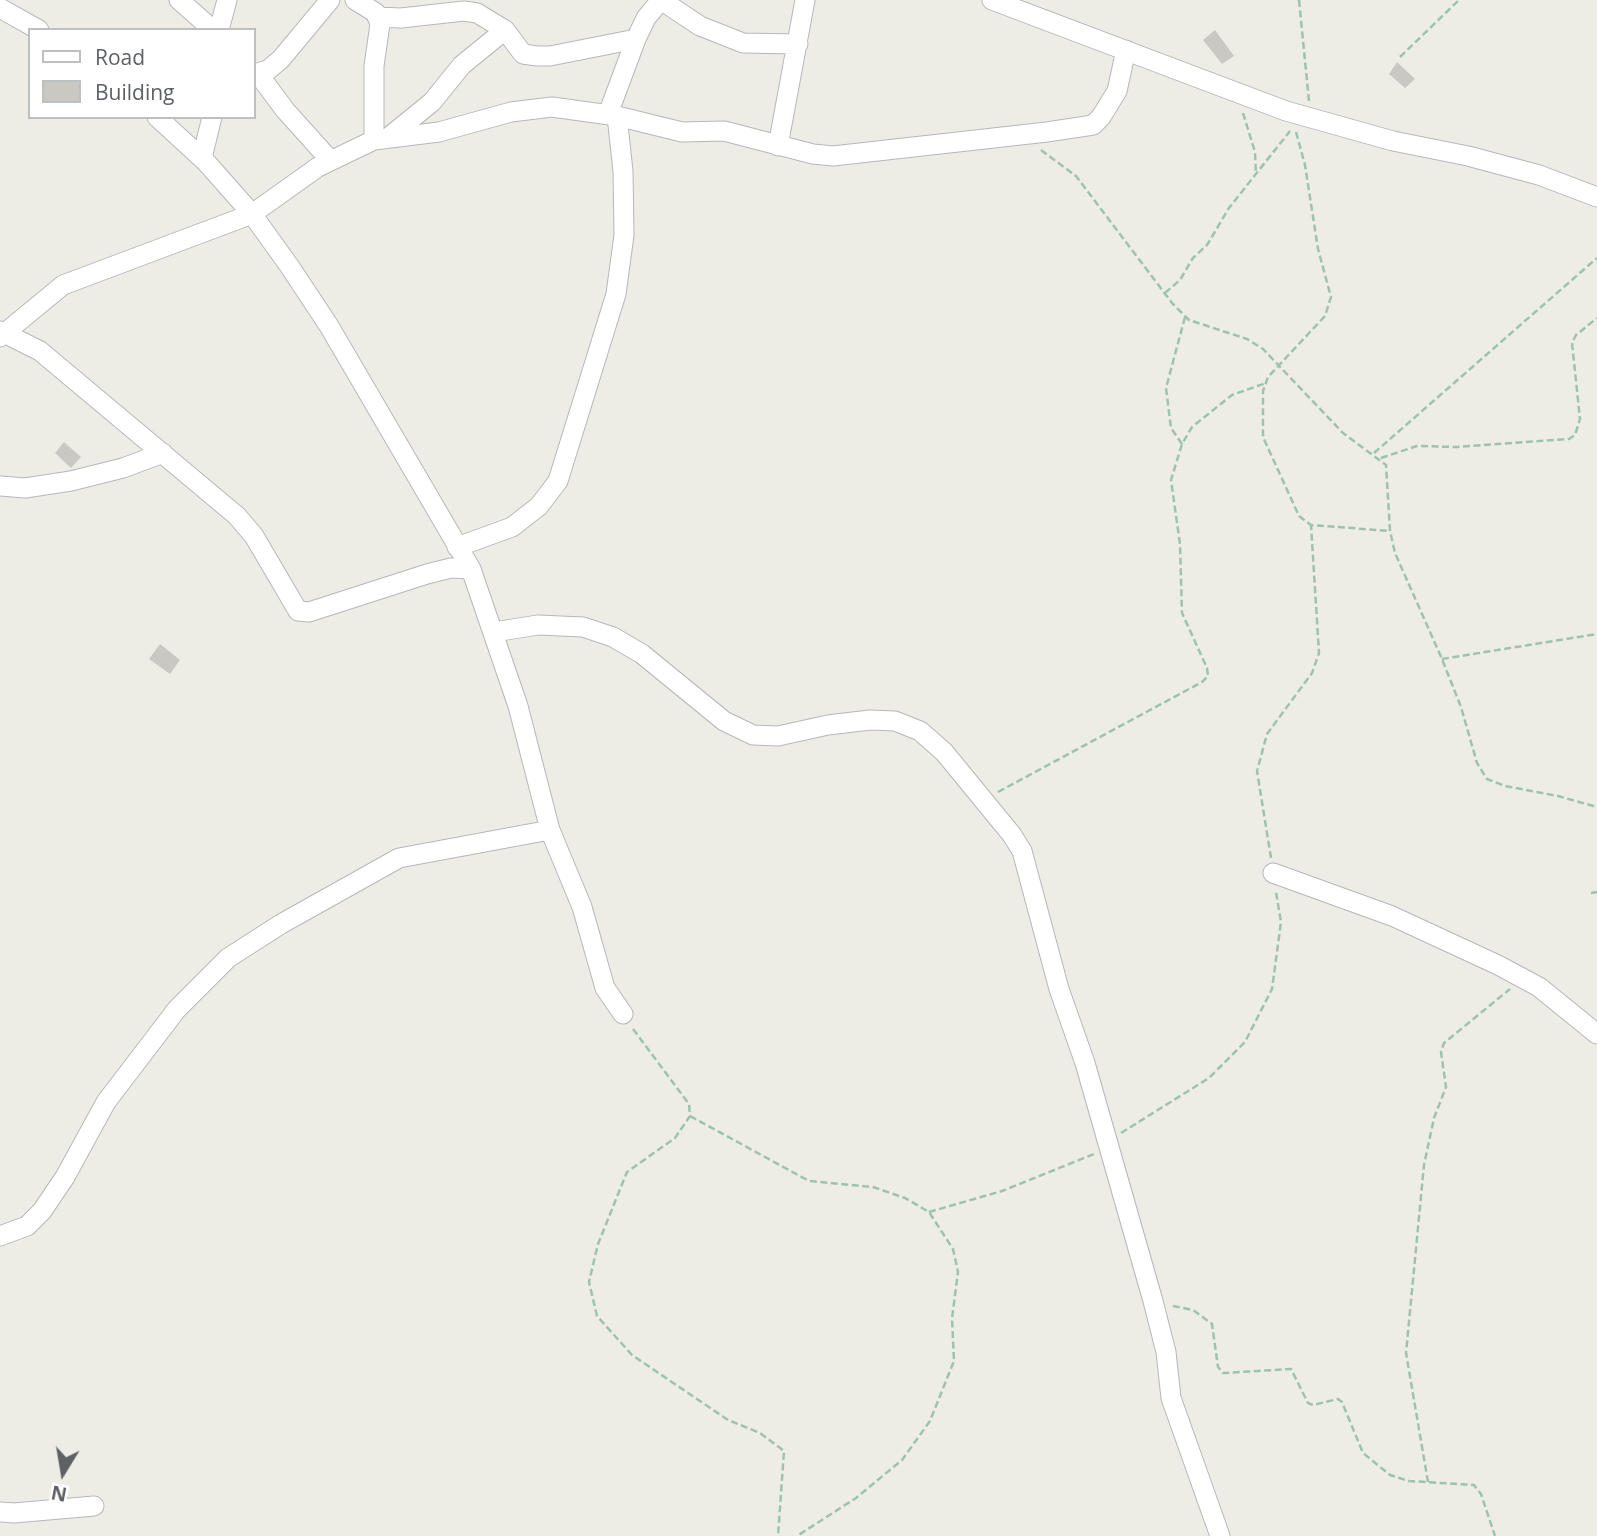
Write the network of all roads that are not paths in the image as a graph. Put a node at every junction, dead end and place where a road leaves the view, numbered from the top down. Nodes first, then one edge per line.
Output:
1 (180, 0) edge
2 (227, 0) edge
3 (330, 0) edge
4 (355, 0) edge
5 (661, 0) edge
6 (806, 0) edge
7 (992, 0) edge
8 (0, 8) edge
9 (403, 9) edge
10 (377, 17) junction
11 (35, 28) edge
12 (211, 28) edge
13 (220, 28) edge
14 (505, 30) junction
15 (636, 39) junction
16 (797, 44) junction
17 (1126, 50) junction
18 (257, 74) edge
19 (612, 115) junction
20 (159, 119) edge
21 (212, 119) edge
22 (381, 139) junction
23 (778, 146) junction
24 (202, 158) junction
25 (330, 160) junction
26 (1597, 197) edge
27 (252, 214) junction
28 (2, 334) edge
29 (163, 453) junction
30 (0, 486) edge
31 (457, 547) junction
32 (471, 569) junction
33 (494, 632) junction
34 (550, 830) junction
35 (1273, 873) road end
36 (623, 1014) road end
37 (1597, 1034) edge
38 (0, 1236) edge
39 (94, 1506) dead end
40 (0, 1512) edge
41 (1220, 1536) edge

1 - 12 street
2 - 13 street
3 - 18 street
4 - 10 street
5 - 15 street
5 - 16 street
6 - 16 street
7 - 17 street
8 - 11 street
9 - 10 street
9 - 14 street
10 - 22 street
14 - 15 street
14 - 22 street
15 - 19 street
16 - 23 street
17 - 23 street
17 - 26 street
18 - 25 street
19 - 22 street
19 - 23 street
19 - 31 street
20 - 24 street
21 - 24 street
22 - 25 street
24 - 27 street
25 - 27 street
27 - 28 street
27 - 31 street
28 - 29 street
29 - 30 street
29 - 32 street
31 - 32 street
32 - 33 street
33 - 34 street
33 - 41 street
34 - 36 street
34 - 38 street
35 - 37 street
39 - 40 street

